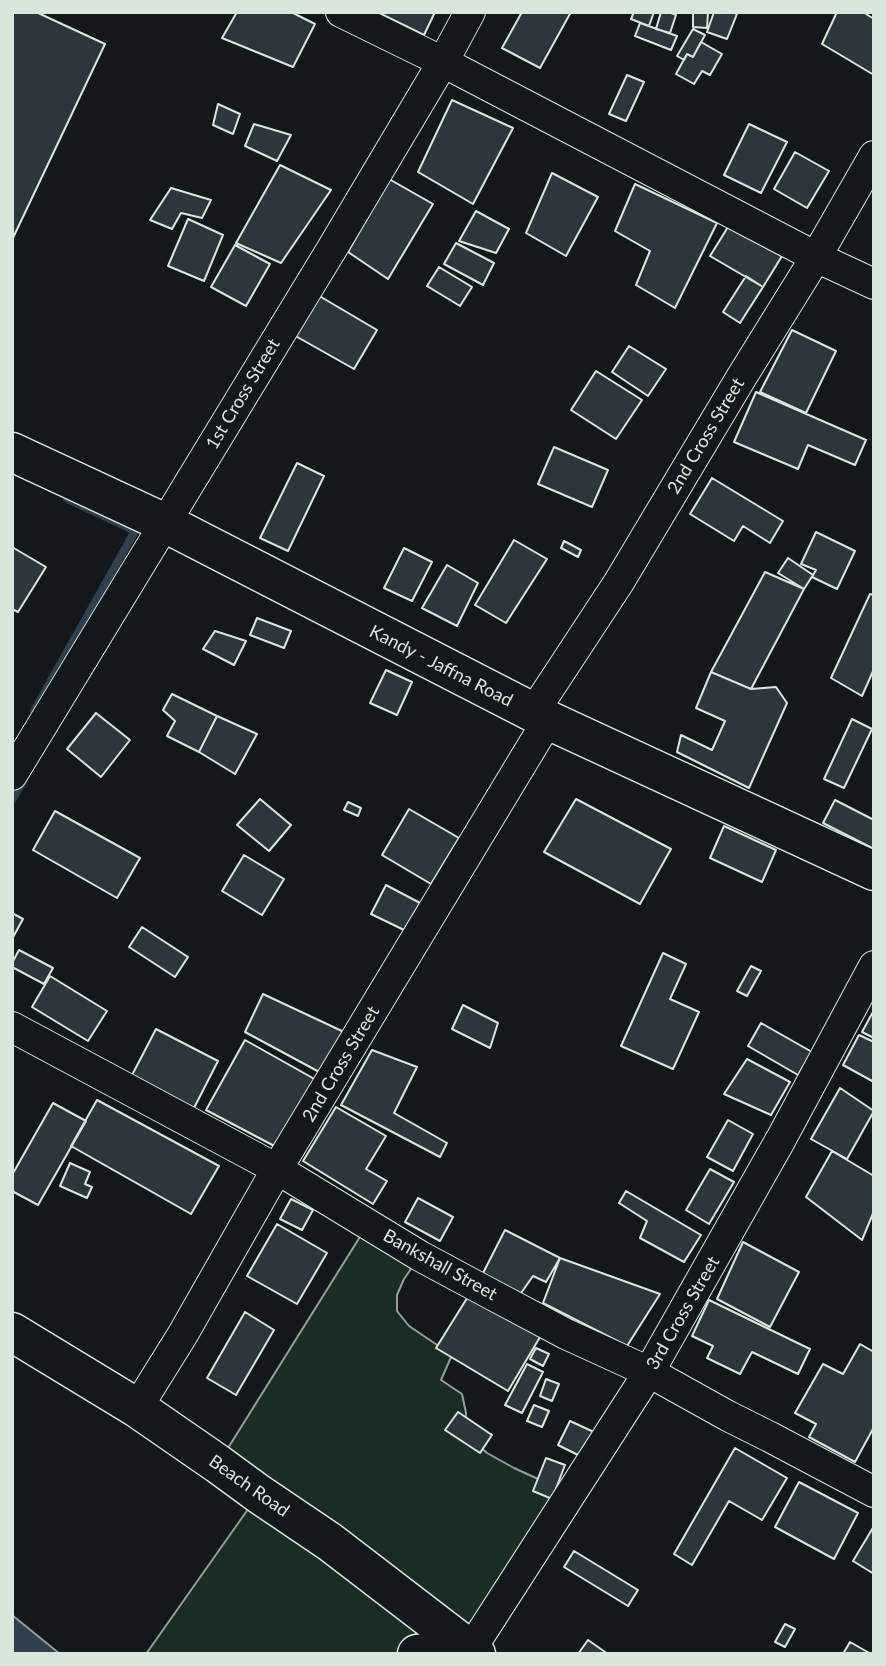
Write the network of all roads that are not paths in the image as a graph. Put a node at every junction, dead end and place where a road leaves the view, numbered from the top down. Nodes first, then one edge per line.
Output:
1 (341, 12) edge
2 (471, 12) edge
3 (443, 62) junction
4 (874, 156) edge
5 (816, 257) junction
6 (874, 284) edge
7 (12, 452) edge
8 (165, 523) junction
9 (540, 717) junction
10 (12, 775) edge
11 (874, 871) edge
12 (874, 965) edge
13 (12, 1027) edge
14 (277, 1169) junction
15 (12, 1332) edge
16 (649, 1372) junction
17 (137, 1408) junction
18 (874, 1492) edge
19 (474, 1651) edge
20 (417, 1654) edge

1 - 3 street
2 - 3 street, 1st Cross Street
3 - 5 street
3 - 8 street, 1st Cross Street
4 - 5 street, 2nd Cross Street
5 - 6 street
5 - 9 street, 2nd Cross Street
7 - 8 main road, Kandy - Jaffna Road
8 - 9 main road, Kandy - Jaffna Road
8 - 10 street, 1st Cross Street
9 - 11 main road, Kandy - Jaffna Road
9 - 14 street, 2nd Cross Street
12 - 16 street, 3rd Cross Street
13 - 14 street, Bankshall Street
14 - 16 street, Bankshall Street
14 - 17 street, 2nd Cross Street
15 - 17 main road, Beach Road
16 - 18 street, Bankshall Street
16 - 19 street, 3rd Cross Street
17 - 19 main road, Beach Road
19 - 20 main road

